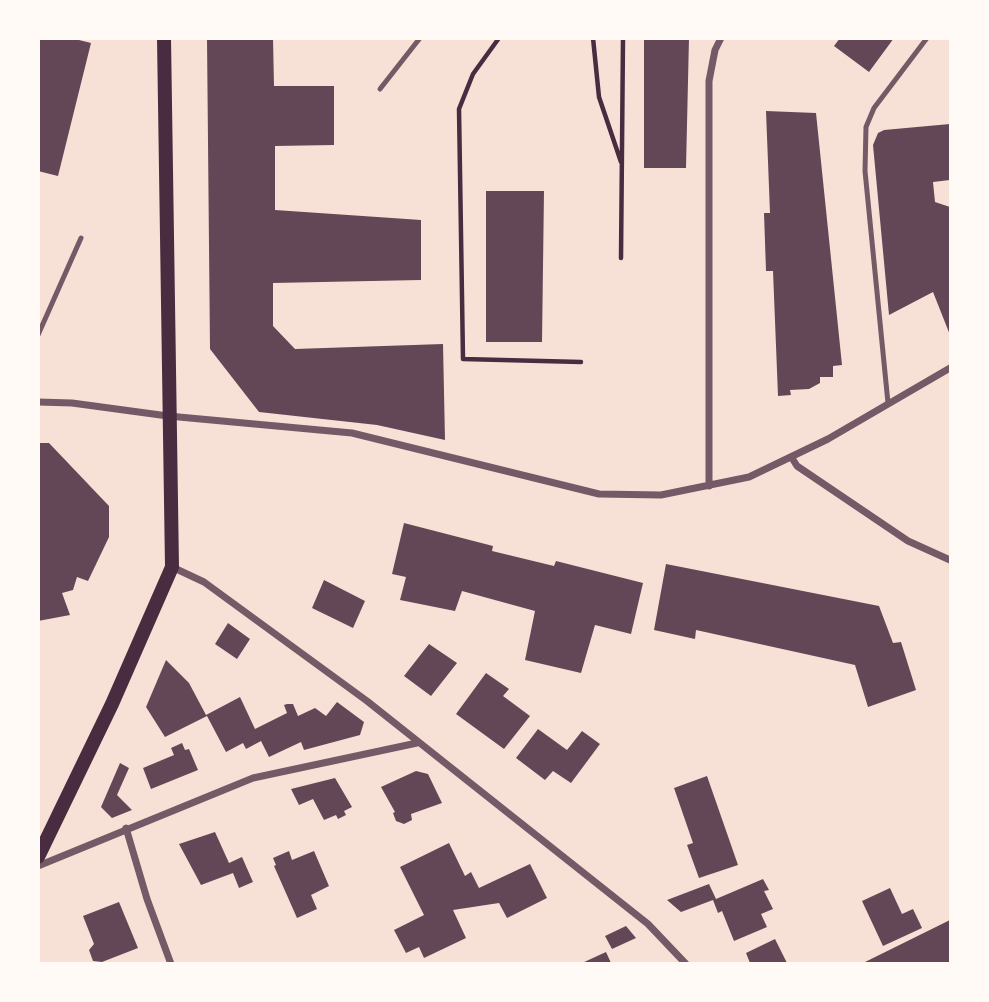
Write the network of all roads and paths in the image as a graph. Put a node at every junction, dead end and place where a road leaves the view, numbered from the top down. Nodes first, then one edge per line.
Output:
1 (164, 38) edge
2 (420, 38) edge
3 (499, 38) edge
4 (593, 38) edge
5 (623, 38) edge
6 (721, 38) edge
7 (927, 38) edge
8 (380, 89) dead end
9 (622, 166) junction
10 (81, 238) dead end
11 (621, 258) dead end
12 (38, 335) edge
13 (582, 362) dead end
14 (950, 368) edge
15 (38, 402) edge
16 (888, 402) junction
17 (168, 415) junction
18 (792, 457) junction
19 (709, 486) junction
20 (950, 560) edge
21 (172, 567) junction
22 (417, 743) junction
23 (126, 828) junction
24 (38, 857) edge
25 (38, 866) edge
26 (172, 964) edge
27 (686, 964) edge

1 - 17 main road
2 - 8 lane
3 - 13 path
4 - 9 path
5 - 9 path
6 - 19 street
7 - 16 lane
9 - 11 path
10 - 12 lane
14 - 16 street
15 - 17 street
16 - 18 street
17 - 19 street
17 - 21 main road
18 - 19 street
18 - 20 street
21 - 22 street
21 - 24 main road
22 - 23 street
22 - 27 street
23 - 25 street
23 - 26 street

